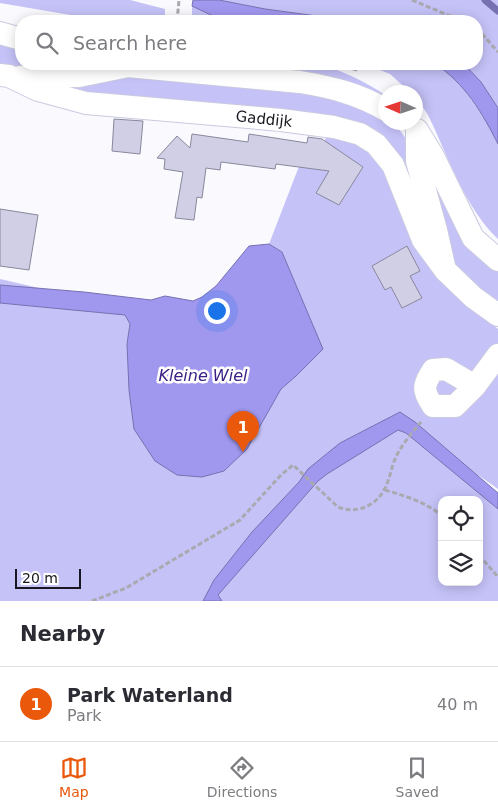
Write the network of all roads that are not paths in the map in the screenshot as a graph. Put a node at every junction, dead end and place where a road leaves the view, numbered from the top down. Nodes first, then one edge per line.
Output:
1 (0, 33) edge
2 (15, 37) edge
3 (103, 70) edge
4 (175, 70) edge
5 (4, 75) edge
6 (378, 106) edge
7 (412, 130) edge
8 (414, 130) edge
9 (498, 260) edge
10 (445, 270) junction
11 (498, 314) edge
12 (498, 355) edge
13 (475, 386) dead end

1 - 2 street
3 - 5 street, Gaddijk
4 - 6 street, Gaddijk
5 - 10 street, Gaddijk
7 - 10 street
8 - 9 street
10 - 11 street, Gaddijk
12 - 13 street

